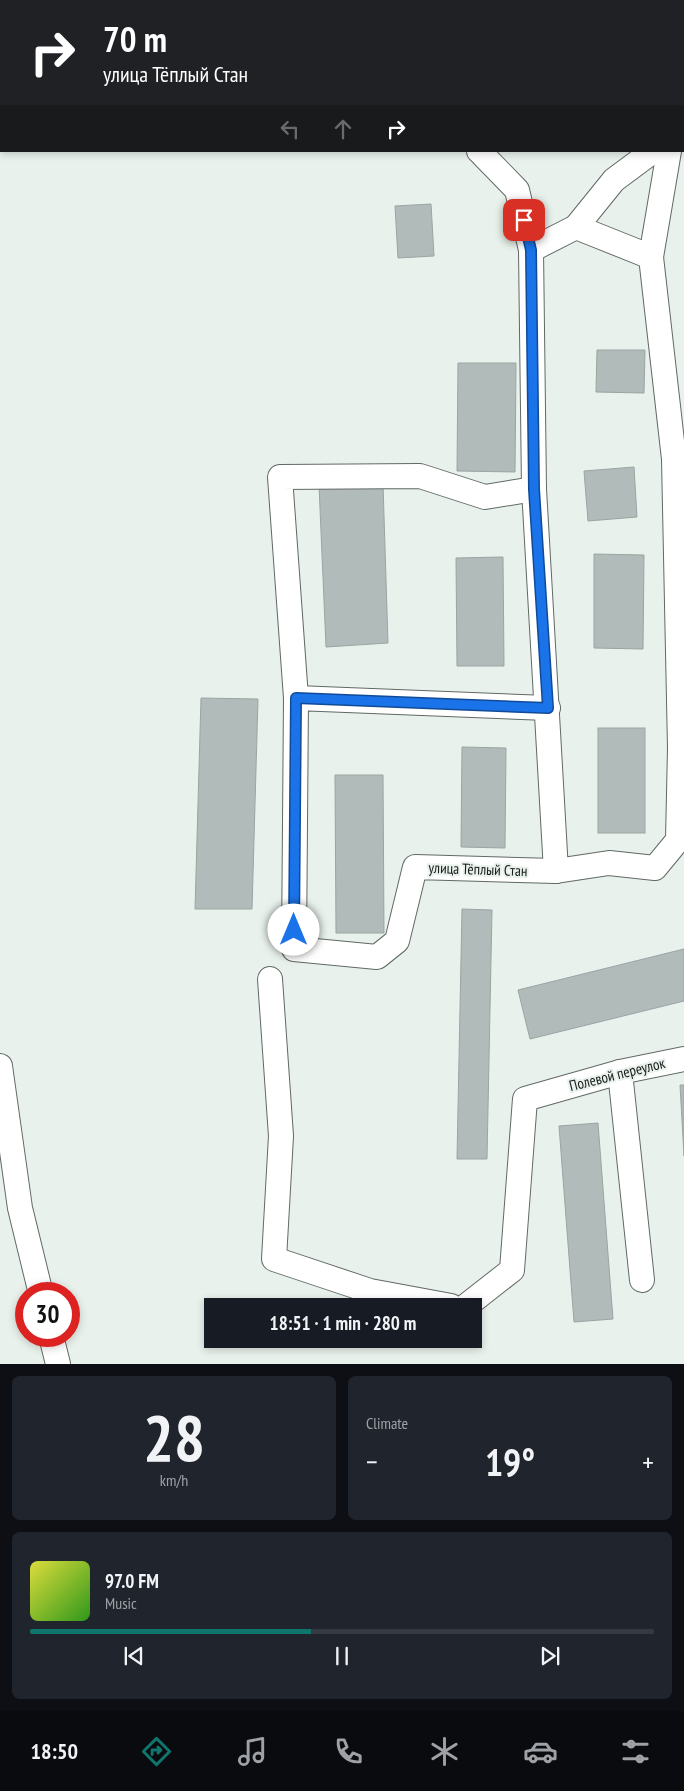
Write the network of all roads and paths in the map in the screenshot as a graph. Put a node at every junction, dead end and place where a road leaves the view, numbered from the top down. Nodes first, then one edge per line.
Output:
1 (480, 152) edge
2 (652, 152) edge
3 (669, 152) edge
4 (576, 227) junction
5 (531, 250) junction
6 (651, 257) junction
7 (534, 489) junction
8 (296, 698) junction
9 (548, 708) junction
10 (556, 871) junction
11 (270, 979) dead end
12 (684, 1059) edge
13 (0, 1066) edge
14 (620, 1072) junction
15 (642, 1280) dead end
16 (37, 1282) edge
17 (408, 1298) edge
18 (476, 1298) edge
19 (54, 1347) edge
20 (58, 1364) edge

1 - 5 street
2 - 4 street
3 - 6 street
4 - 5 street
4 - 6 street
5 - 7 street
6 - 10 street
7 - 8 street
7 - 9 street
8 - 9 street
8 - 10 street, улица Тёплый Стан
9 - 10 street
11 - 17 street
12 - 14 street, Полевой переулок
13 - 16 street
14 - 15 street
14 - 18 street, Полевой переулок
19 - 20 street

